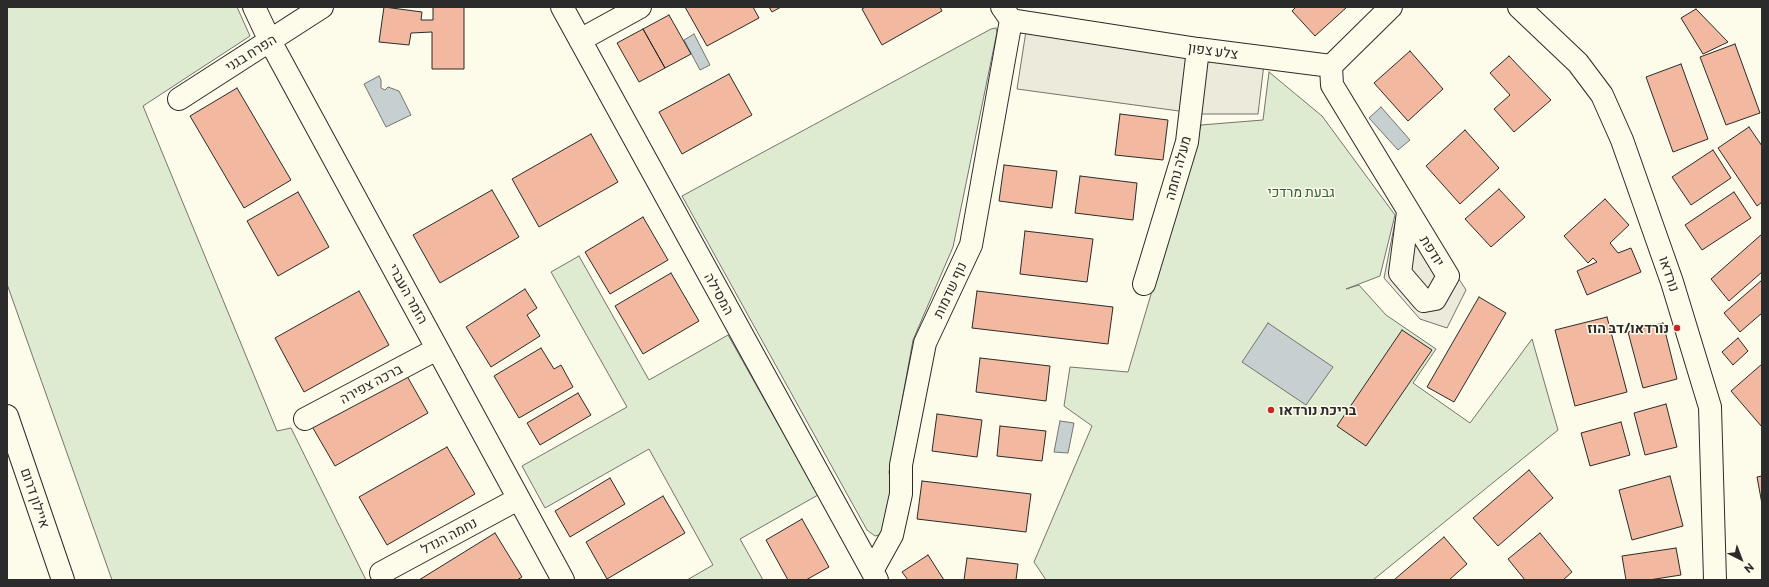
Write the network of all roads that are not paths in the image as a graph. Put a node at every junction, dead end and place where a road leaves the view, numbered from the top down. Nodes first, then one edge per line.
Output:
1 (254, 7) edge
2 (322, 7) edge
3 (562, 7) edge
4 (640, 7) edge
5 (1391, 7) edge
6 (1519, 7) edge
7 (1007, 13) edge
8 (580, 40) junction
9 (270, 42) junction
10 (1198, 49) junction
11 (1331, 66) junction
12 (179, 99) dead end
13 (1408, 212) dead end
14 (1144, 284) dead end
15 (437, 349) junction
16 (7, 416) edge
17 (305, 419) dead end
18 (518, 499) junction
19 (381, 573) dead end
20 (874, 576) edge
21 (64, 580) edge
22 (563, 580) edge
23 (1715, 580) edge

1 - 9 main road, הזמר העברי
2 - 9 main road, הפרח בגני
3 - 8 main road, המסילה
4 - 8 main road
5 - 11 main road
6 - 23 main road, נורדאו
7 - 10 main road, צלע צפון
7 - 20 main road, נוף שדמות
8 - 20 main road, המסילה
9 - 12 main road, הפרח בגני
9 - 15 main road, הזמר העברי
10 - 11 main road, צלע צפון
10 - 14 main road, מעלה נחמה
11 - 13 main road
15 - 17 main road, ברכה צפירה
15 - 18 main road, הזמר העברי
16 - 21 main road, איילון דרום
18 - 19 main road, נחמה הנדל
18 - 22 main road, הזמר העברי

